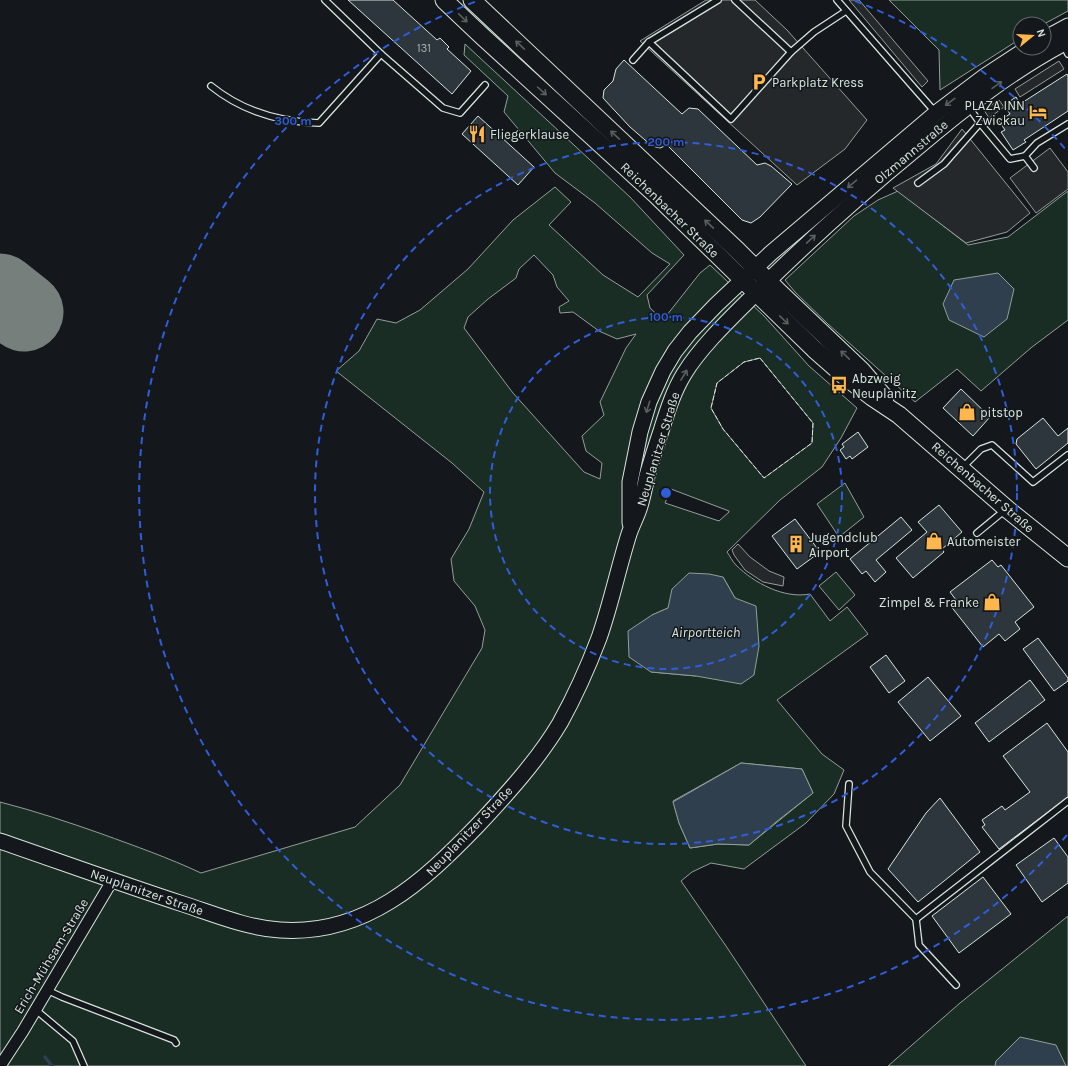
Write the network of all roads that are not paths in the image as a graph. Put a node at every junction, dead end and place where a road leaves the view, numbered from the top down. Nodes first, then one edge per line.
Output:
1 (325, 0) edge
2 (444, 0) edge
3 (472, 0) edge
4 (718, 0) edge
5 (736, 0) edge
6 (837, 0) edge
7 (846, 11) junction
8 (1068, 26) edge
9 (1052, 34) edge
10 (649, 42) junction
11 (1066, 46) edge
12 (791, 52) junction
13 (381, 54) junction
14 (1016, 56) edge
15 (633, 60) dead end
16 (485, 84) dead end
17 (211, 86) dead end
18 (968, 106) junction
19 (940, 119) junction
20 (980, 123) junction
21 (1068, 124) edge
22 (1025, 156) junction
23 (1034, 168) dead end
24 (918, 183) dead end
25 (756, 268) junction
26 (743, 280) junction
27 (762, 287) junction
28 (1068, 454) edge
29 (961, 468) junction
30 (1007, 509) junction
31 (630, 530) junction
32 (977, 533) dead end
33 (1068, 558) edge
34 (849, 784) dead end
35 (1068, 801) edge
36 (0, 841) edge
37 (112, 881) junction
38 (916, 919) junction
39 (956, 985) dead end
40 (47, 990) junction
41 (36, 1010) junction
42 (176, 1043) dead end
43 (0, 1066) edge
44 (84, 1066) edge

1 - 13 lane
2 -> 26 main road, Reichenbacher Straße
25 -> 3 main road, Reichenbacher Straße
4 - 10 lane
5 - 12 lane
6 - 7 lane
7 - 12 lane
7 - 19 lane
8 - 9 main road
10 - 12 lane
10 - 15 lane
18 -> 11 main road, Olzmannstraße
13 - 16 lane
13 - 17 lane
14 -> 19 main road, Olzmannstraße
18 - 19 main road, Olzmannstraße
18 - 20 lane
19 -> 25 main road, Olzmannstraße
27 -> 19 main road, Olzmannstraße
20 - 22 lane
20 - 24 lane
21 - 22 lane
22 - 23 lane
25 - 26 main road, Neuplanitzer Straße
25 - 27 main road, Reichenbacher Straße
26 - 27 main road, Reichenbacher Straße
26 -> 31 main road, Neuplanitzer Straße
27 - 29 main road, Reichenbacher Straße
31 -> 27 main road, Neuplanitzer Straße
28 - 29 lane
29 - 30 main road, Reichenbacher Straße
30 - 32 lane
30 - 33 main road, Reichenbacher Straße
31 - 37 main road, Neuplanitzer Straße
34 - 38 lane
35 - 38 lane
36 - 37 main road, Neuplanitzer Straße
37 - 40 street, Erich-Mühsam-Straße
38 - 39 lane
40 - 41 street, Erich-Mühsam-Straße
40 - 42 lane
41 - 43 street, Erich-Mühsam-Straße
41 - 44 lane

